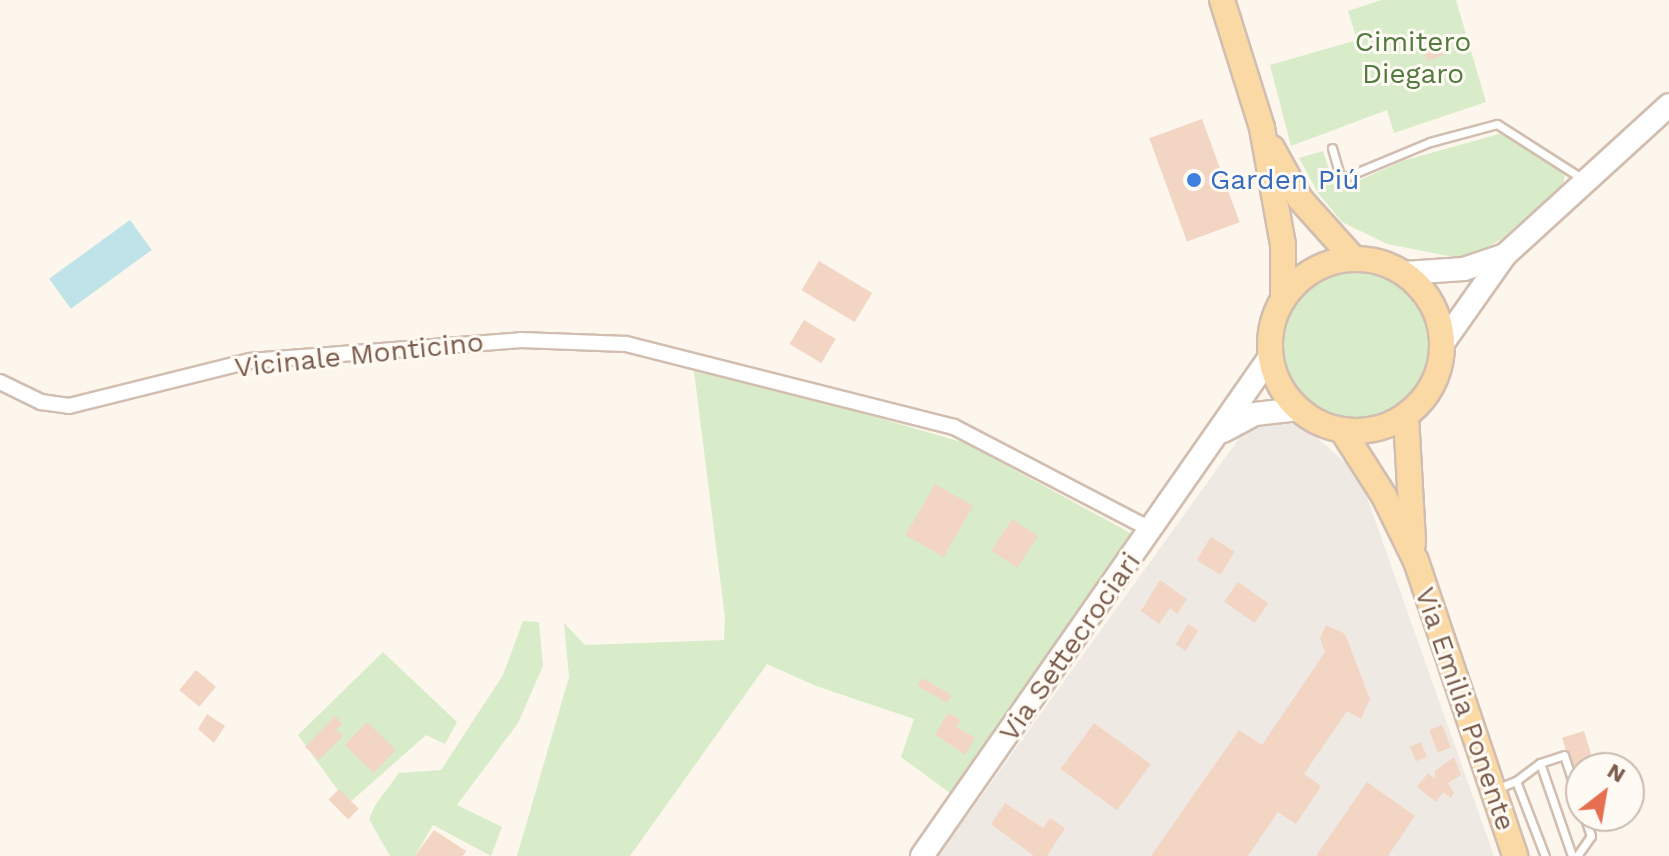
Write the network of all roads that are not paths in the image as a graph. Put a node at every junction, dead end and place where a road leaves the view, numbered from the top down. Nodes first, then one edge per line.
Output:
1 (1222, 0) edge
2 (1669, 105) edge
3 (1262, 128) junction
4 (1332, 148) dead end
5 (1585, 181) junction
6 (1505, 255) junction
7 (1353, 258) junction
8 (1405, 273) junction
9 (1283, 298) junction
10 (1443, 343) junction
11 (1270, 357) junction
12 (0, 382) edge
13 (1299, 409) junction
14 (1406, 416) junction
15 (1342, 430) junction
16 (1216, 437) junction
17 (1152, 530) junction
18 (1416, 561) junction
19 (1565, 758) edge
20 (1540, 763) junction
21 (1516, 781) junction
22 (1493, 790) junction
23 (1590, 832) edge
24 (922, 856) edge
25 (1515, 856) edge
26 (1545, 856) edge
27 (1575, 856) edge

1 - 3 main road
2 - 5 main road
3 - 7 main road
3 - 9 main road
4 - 5 lane
5 - 6 main road
6 - 8 main road
6 - 10 main road
7 - 8 main road
7 - 9 main road
8 - 10 main road
9 - 11 main road
10 - 14 main road
11 - 13 main road
11 - 16 main road, Via Settecrociari
12 - 17 street, Vicinale Monticino
13 - 15 main road
13 - 16 main road, Via Settecrociari
14 - 15 main road
14 - 18 main road, Via Emilia Ponente
15 - 18 main road, Via Emilia Ponente
16 - 17 main road, Via Settecrociari
17 - 24 main road, Via Settecrociari
18 - 22 main road, Via Emilia Ponente
19 - 20 lane
20 - 21 lane
20 - 27 lane
21 - 22 lane
21 - 26 lane
22 - 25 main road, Via Emilia Ponente
23 - 27 lane

